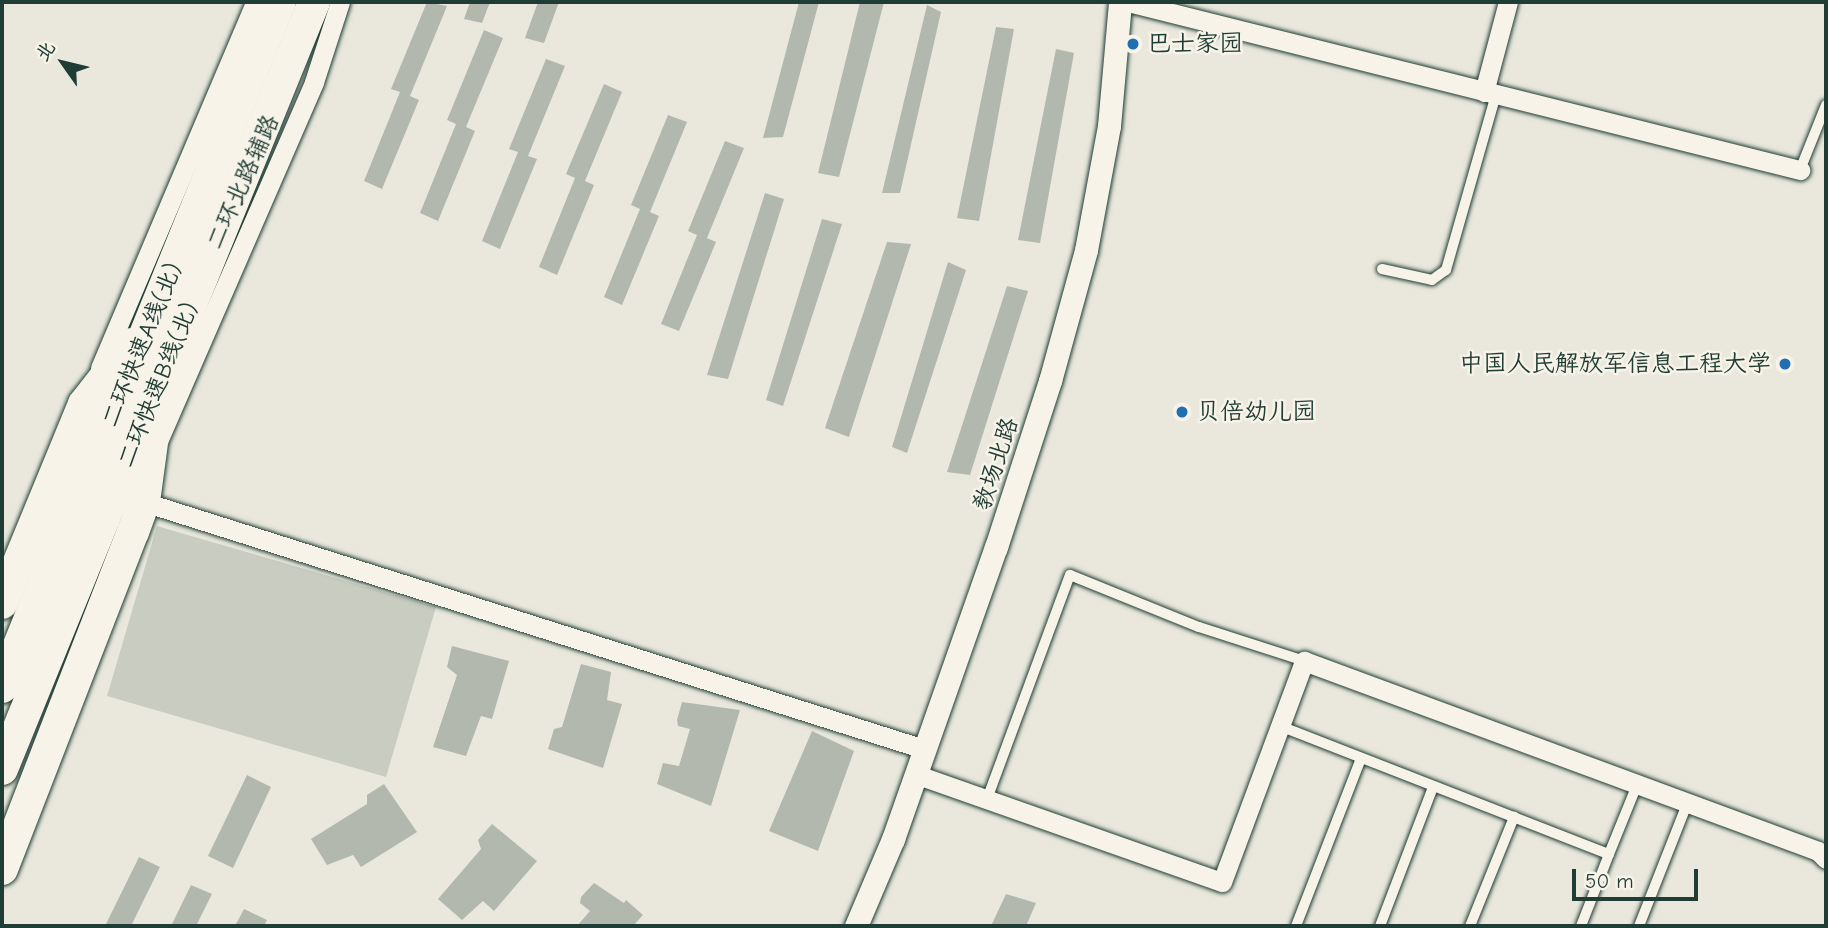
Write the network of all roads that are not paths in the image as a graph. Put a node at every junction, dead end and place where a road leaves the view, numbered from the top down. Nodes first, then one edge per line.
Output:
1 (255, 2) edge
2 (280, 2) edge
3 (314, 2) edge
4 (340, 2) edge
5 (1120, 2) edge
6 (1128, 2) edge
7 (1507, 2) edge
8 (1490, 94) junction
9 (1826, 104) edge
10 (1800, 170) joint
11 (1382, 269) dead end
12 (154, 316) junction
13 (159, 382) junction
14 (83, 404) junction
15 (152, 457) junction
16 (144, 502) junction
17 (2, 603) edge
18 (1304, 661) junction
19 (2, 687) edge
20 (1280, 726) junction
21 (924, 748) junction
22 (1361, 758) junction
23 (2, 769) edge
24 (915, 774) junction
25 (1637, 785) junction
26 (1433, 787) junction
27 (987, 799) junction
28 (1687, 804) junction
29 (1514, 817) junction
30 (1609, 854) junction
31 (1826, 859) edge
32 (2, 869) edge
33 (856, 926) edge
34 (1296, 926) edge
35 (1380, 926) edge
36 (1470, 926) edge
37 (1581, 926) edge
38 (1639, 926) edge

1 - 14 street
2 - 12 highway, 二环快速A线(北)
3 - 13 highway, 二环快速B线(北)
4 - 15 street, 二环北路辅路
5 - 21 street, 教场北路
6 - 8 street
7 - 8 street
8 - 10 street
8 - 11 lane
9 - 10 lane
12 - 14 highway
12 - 19 highway, 二环快速A线(北)
13 - 15 highway
13 - 23 highway, 二环快速B线(北)
14 - 17 highway
15 - 16 highway
16 - 21 street
16 - 32 highway
18 - 20 street
18 - 25 street
18 - 27 lane
20 - 22 lane
20 - 27 street
21 - 24 street, 教场北路
22 - 26 lane
22 - 34 lane
24 - 27 street
24 - 33 street, 教场北路
25 - 28 street
25 - 30 lane
26 - 29 lane
26 - 35 lane
28 - 31 street
28 - 38 lane
29 - 30 lane
29 - 36 lane
30 - 37 lane

